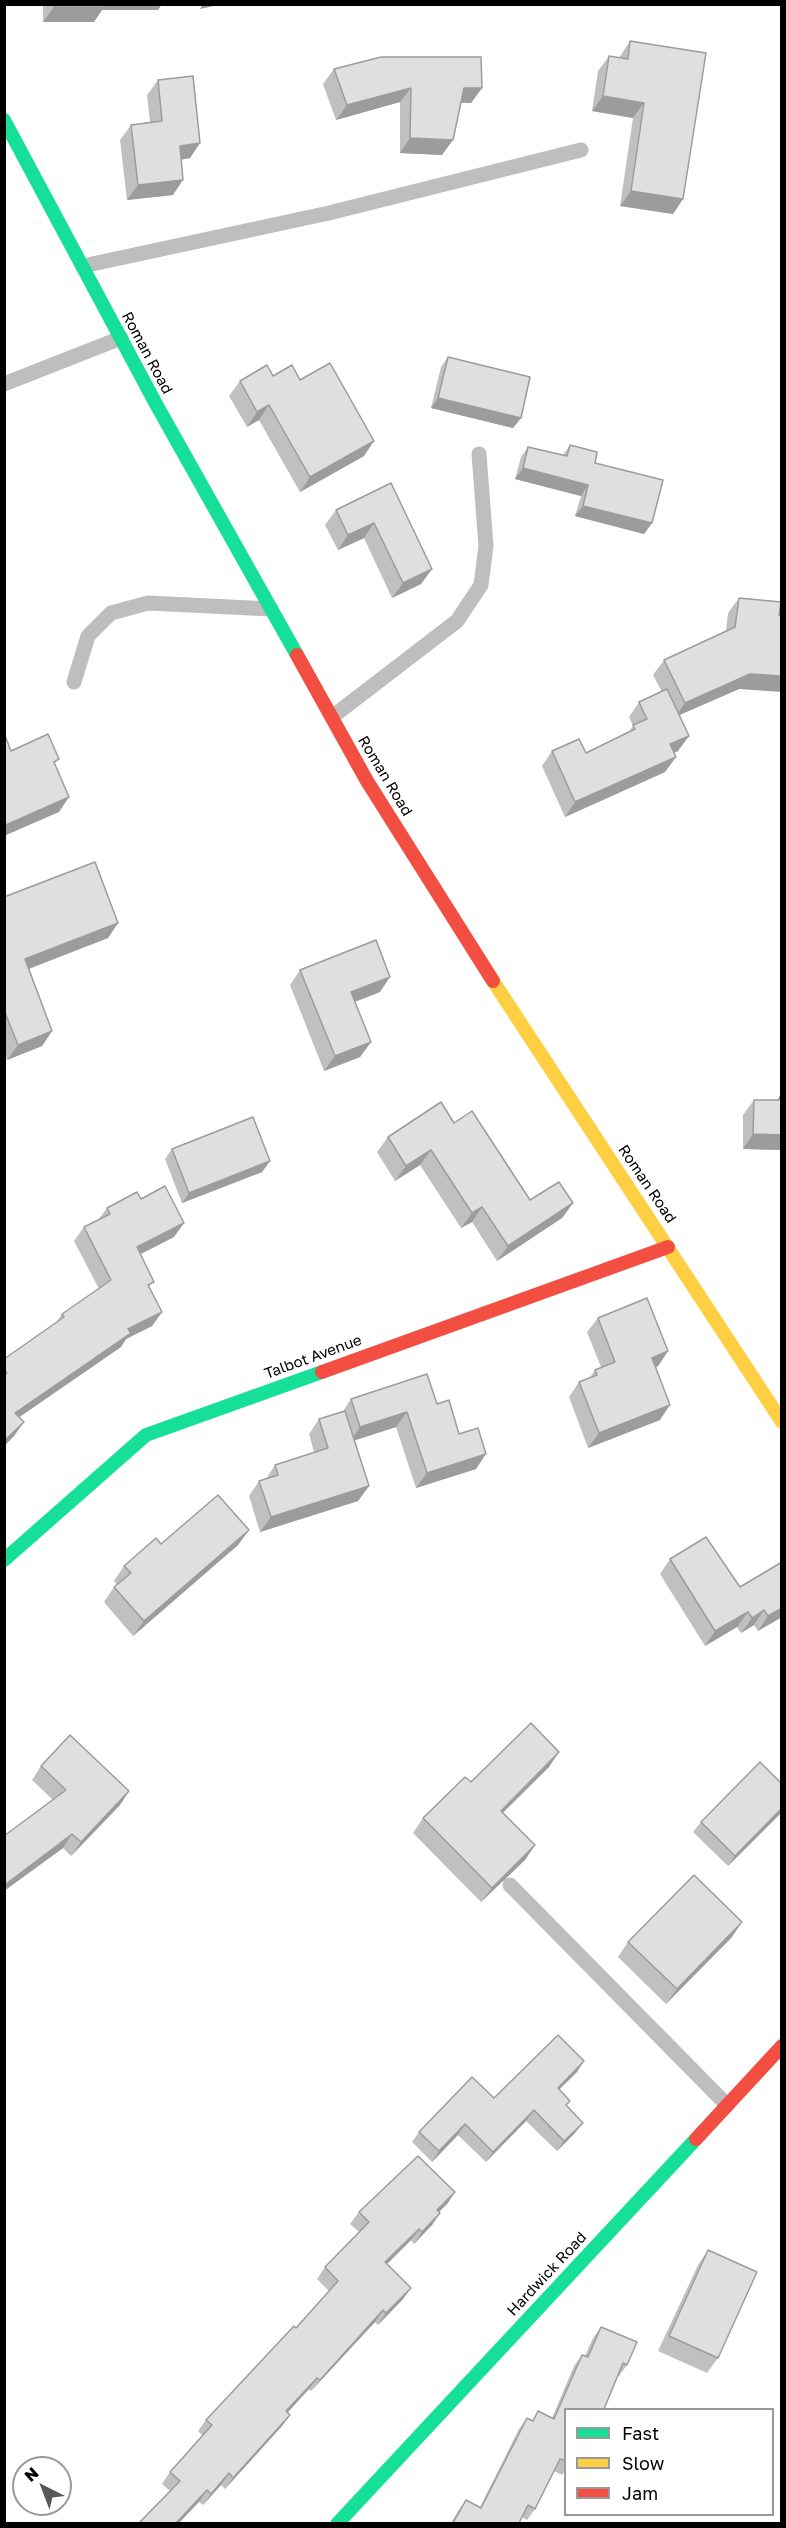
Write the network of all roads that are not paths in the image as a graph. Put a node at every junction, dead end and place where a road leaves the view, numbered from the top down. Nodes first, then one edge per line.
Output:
1 (4, 120) edge
2 (581, 150) dead end
3 (83, 266) junction
4 (121, 338) junction
5 (4, 384) edge
6 (479, 454) dead end
7 (271, 609) junction
8 (74, 682) dead end
9 (332, 717) junction
10 (668, 1247) junction
11 (782, 1422) edge
12 (4, 1560) edge
13 (510, 1884) edge
14 (782, 2046) edge
15 (727, 2105) junction
16 (337, 2523) edge

1 - 3 street, Roman Road
2 - 3 lane
3 - 4 street, Roman Road
4 - 5 lane
4 - 7 street, Roman Road
6 - 9 lane
7 - 8 lane
7 - 9 street, Roman Road
9 - 10 street, Roman Road
10 - 11 street, Roman Road
10 - 12 street, Talbot Avenue
13 - 15 lane
14 - 15 street, Hardwick Road
15 - 16 street, Hardwick Road

